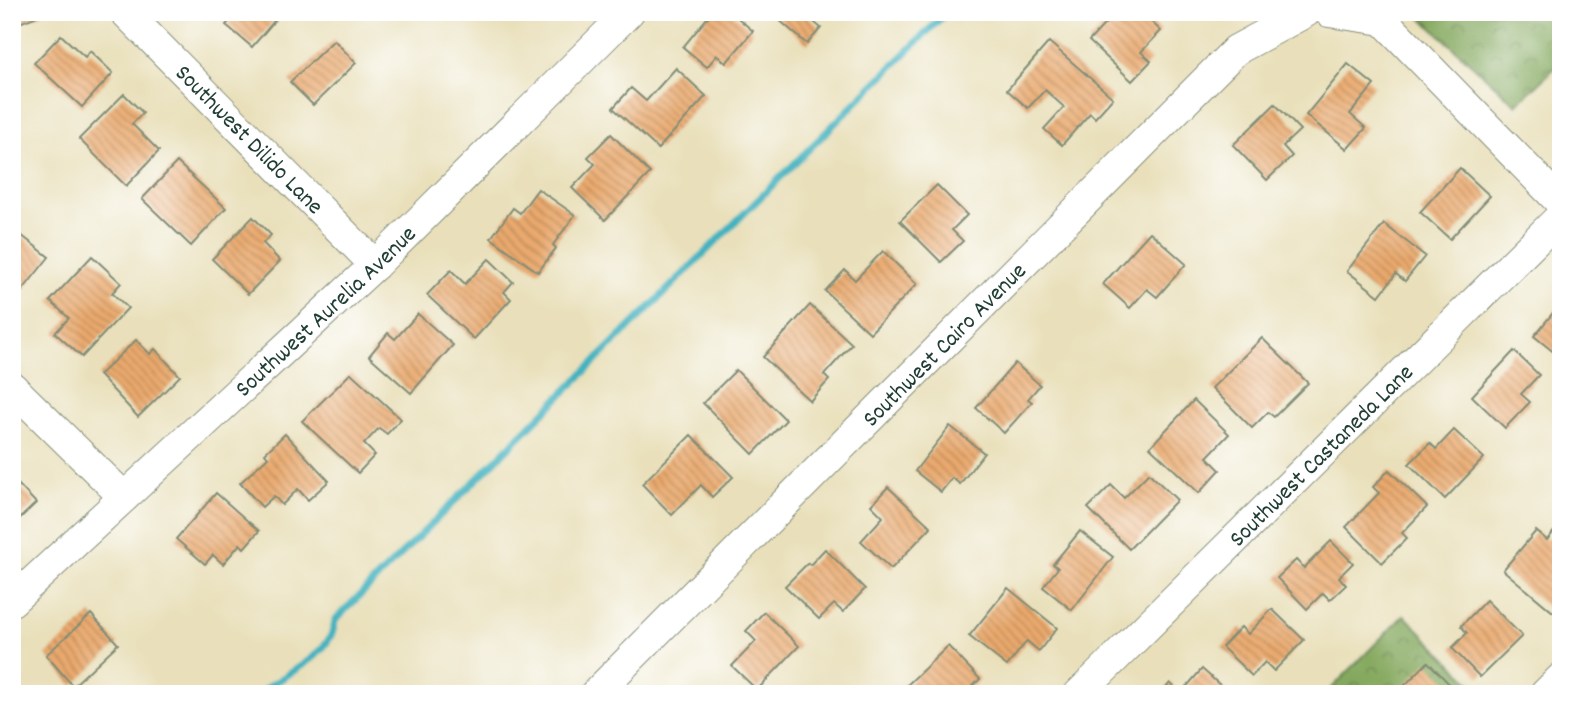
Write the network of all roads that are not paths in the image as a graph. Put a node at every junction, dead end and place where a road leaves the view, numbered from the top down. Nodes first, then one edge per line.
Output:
1 (125, 12) edge
2 (629, 12) edge
3 (1306, 12) edge
4 (1329, 12) edge
5 (1561, 203) edge
6 (1561, 216) edge
7 (375, 265) junction
8 (12, 387) edge
9 (124, 497) junction
10 (12, 601) edge
11 (1561, 678) edge
12 (595, 694) edge
13 (1079, 694) edge
14 (1545, 694) edge

1 - 7 street, Southwest Dilido Lane
2 - 7 street, Southwest Aurelia Avenue
3 - 12 street, Southwest Cairo Avenue
4 - 5 street
6 - 13 street, Southwest Castaneda Lane
7 - 9 street, Southwest Aurelia Avenue
8 - 9 street
9 - 10 street, Southwest Aurelia Avenue
11 - 14 street

